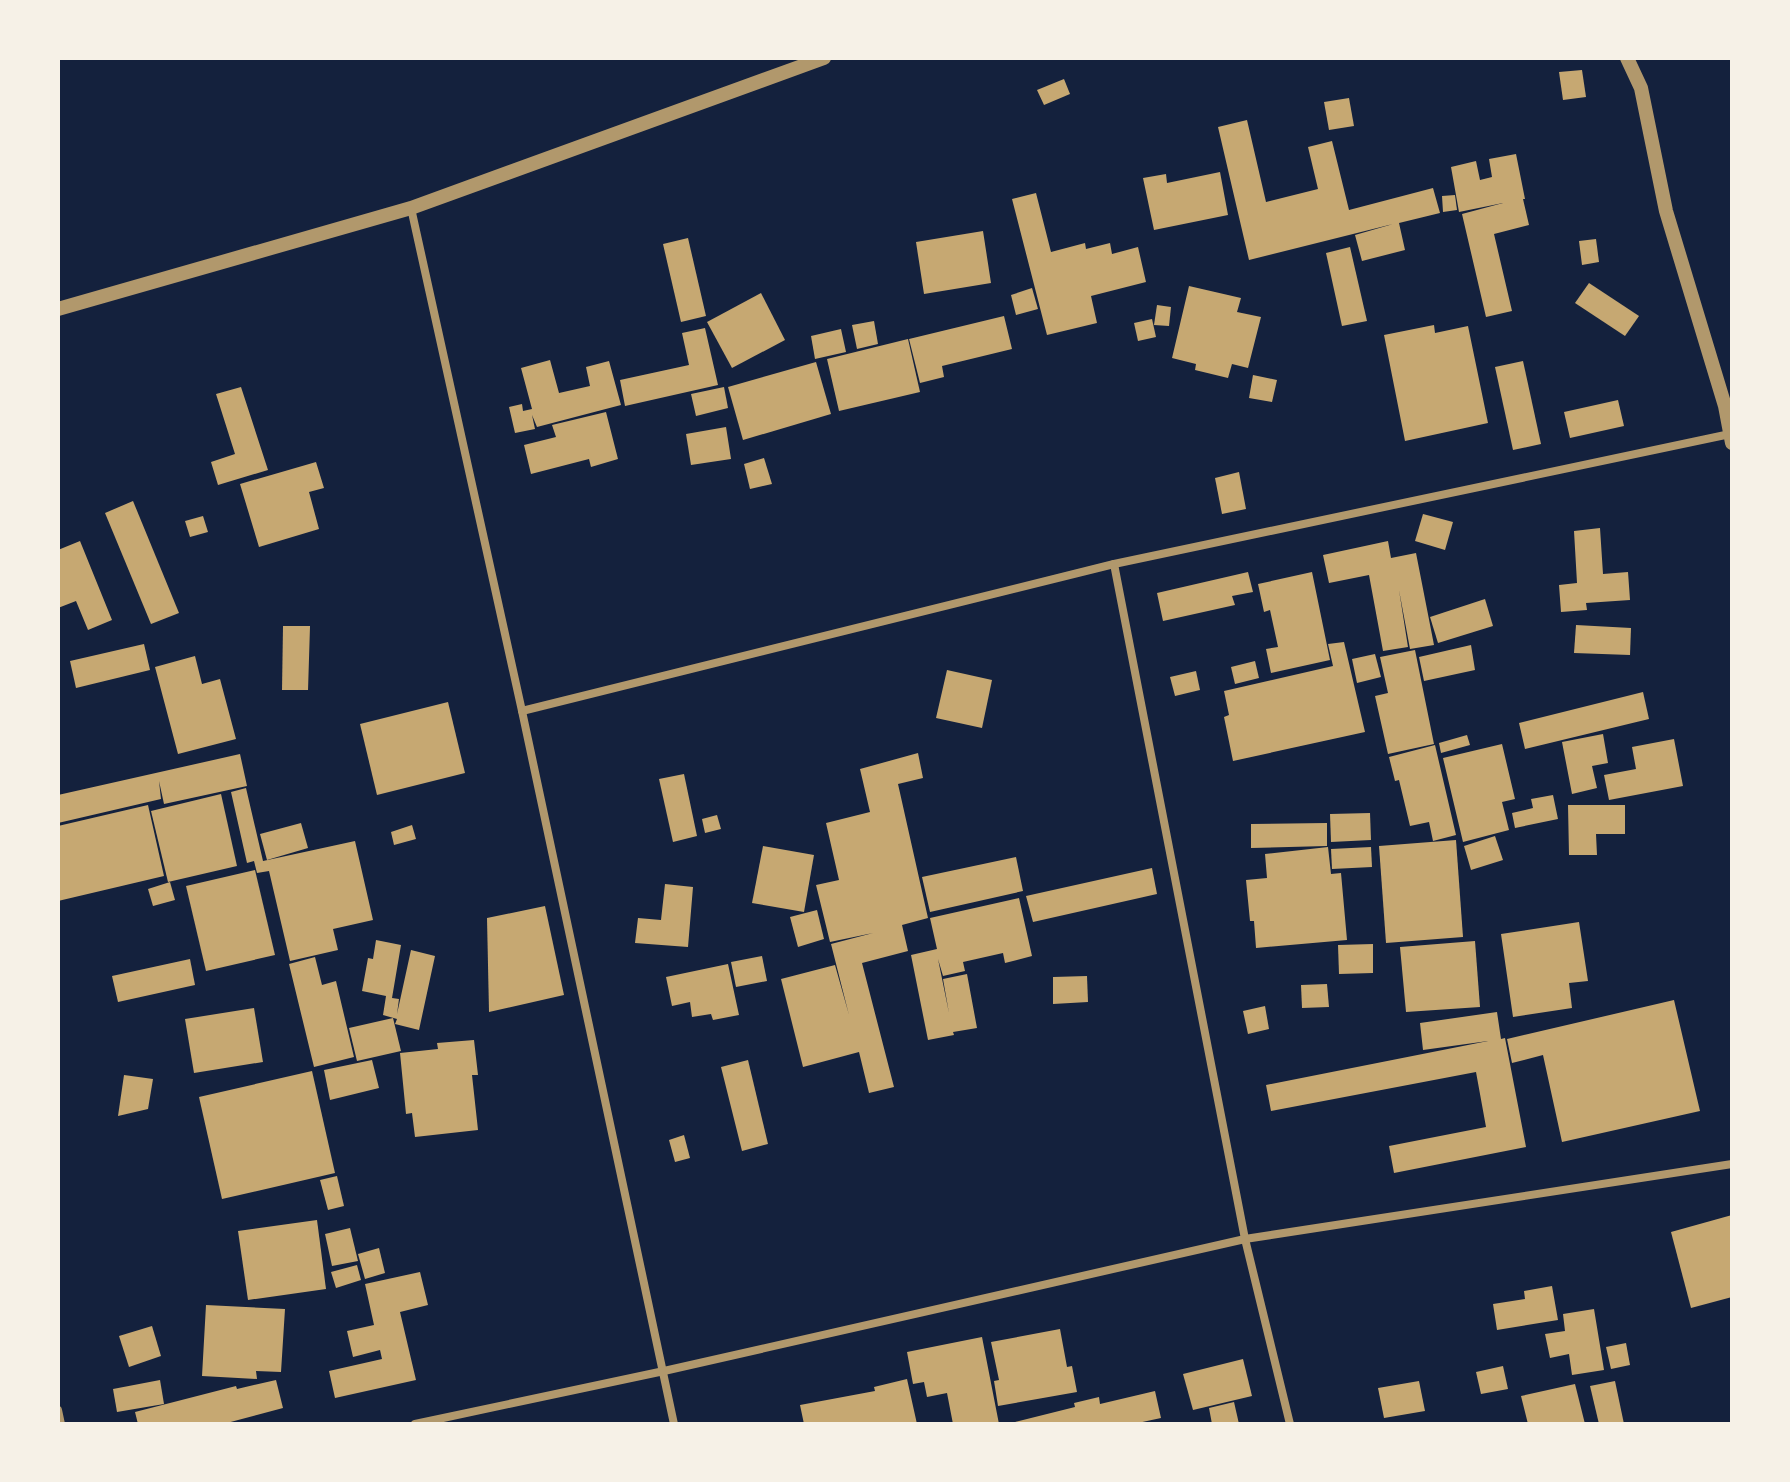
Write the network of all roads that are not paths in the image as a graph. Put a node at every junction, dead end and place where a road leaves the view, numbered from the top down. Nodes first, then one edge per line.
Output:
1 (824, 58) edge
2 (1627, 58) edge
3 (411, 208) junction
4 (58, 309) edge
5 (1728, 405) edge
6 (1731, 438) edge
7 (1114, 564) junction
8 (522, 711) junction
9 (1732, 1164) edge
10 (1245, 1239) junction
11 (664, 1371) junction
12 (58, 1410) edge
13 (61, 1424) edge
14 (415, 1424) edge
15 (674, 1424) edge
16 (1290, 1424) edge

1 - 3 street
2 - 5 street
3 - 4 street
3 - 8 street
5 - 6 street
6 - 7 street
7 - 8 street
7 - 10 street
8 - 11 street
9 - 10 street
10 - 11 street
10 - 16 street
11 - 14 street
11 - 15 street
12 - 13 street

